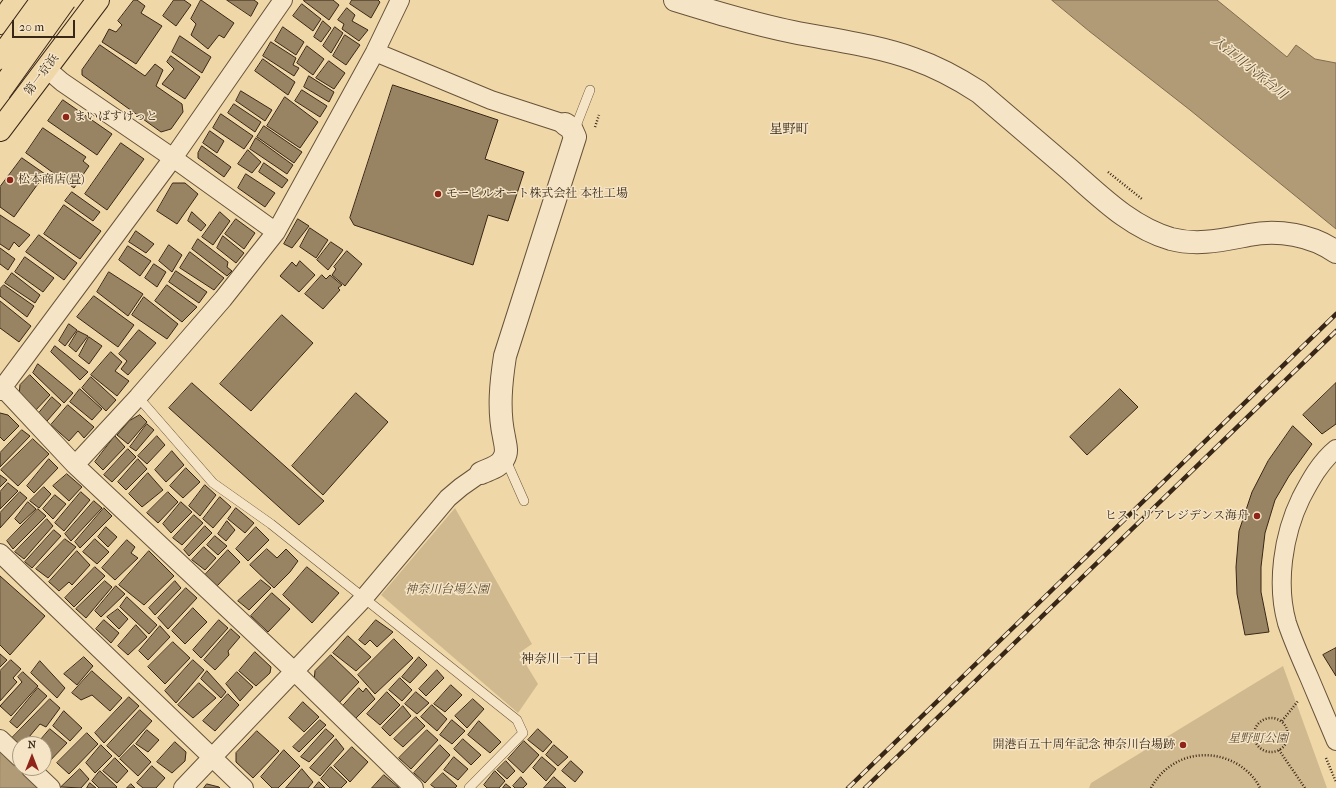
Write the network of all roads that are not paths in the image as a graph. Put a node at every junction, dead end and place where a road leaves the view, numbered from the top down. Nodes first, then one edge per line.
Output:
1 (17, 0) edge
2 (42, 0) edge
3 (65, 0) edge
4 (98, 0) edge
5 (284, 0) edge
6 (400, 0) edge
7 (676, 0) edge
8 (0, 24) edge
9 (376, 52) junction
10 (0, 58) edge
11 (46, 69) junction
12 (590, 90) dead end
13 (0, 91) edge
14 (569, 128) junction
15 (0, 130) edge
16 (173, 158) junction
17 (276, 232) junction
18 (1336, 252) edge
19 (1, 390) edge
20 (138, 397) junction
21 (1336, 449) edge
22 (504, 457) junction
23 (75, 465) junction
24 (481, 472) joint
25 (524, 501) dead end
26 (0, 553) edge
27 (363, 599) junction
28 (294, 671) junction
29 (0, 739) edge
30 (1336, 741) edge
31 (12, 750) edge
32 (212, 757) junction
33 (38, 776) edge
34 (51, 788) edge
35 (183, 788) edge
36 (244, 788) edge
37 (414, 788) edge
38 (469, 788) edge

1 - 8 highway
2 - 10 highway, bridge
3 - 13 highway, bridge
4 - 11 highway, 第一京浜
5 - 16 street
6 - 9 street
7 - 18 street
8 - 11 street
9 - 14 street
9 - 17 street
11 - 15 highway, 第一京浜
11 - 16 street
12 - 14 lane
14 - 22 street
16 - 17 street
16 - 19 street
17 - 20 street
19 - 23 street
20 - 23 street
20 - 27 lane
21 - 30 street
22 - 24 street
22 - 25 lane
23 - 28 street
24 - 27 street
26 - 32 street
27 - 28 street
27 - 38 lane
28 - 32 street
28 - 37 street
29 - 31 street
32 - 35 street
32 - 36 street
33 - 34 street

